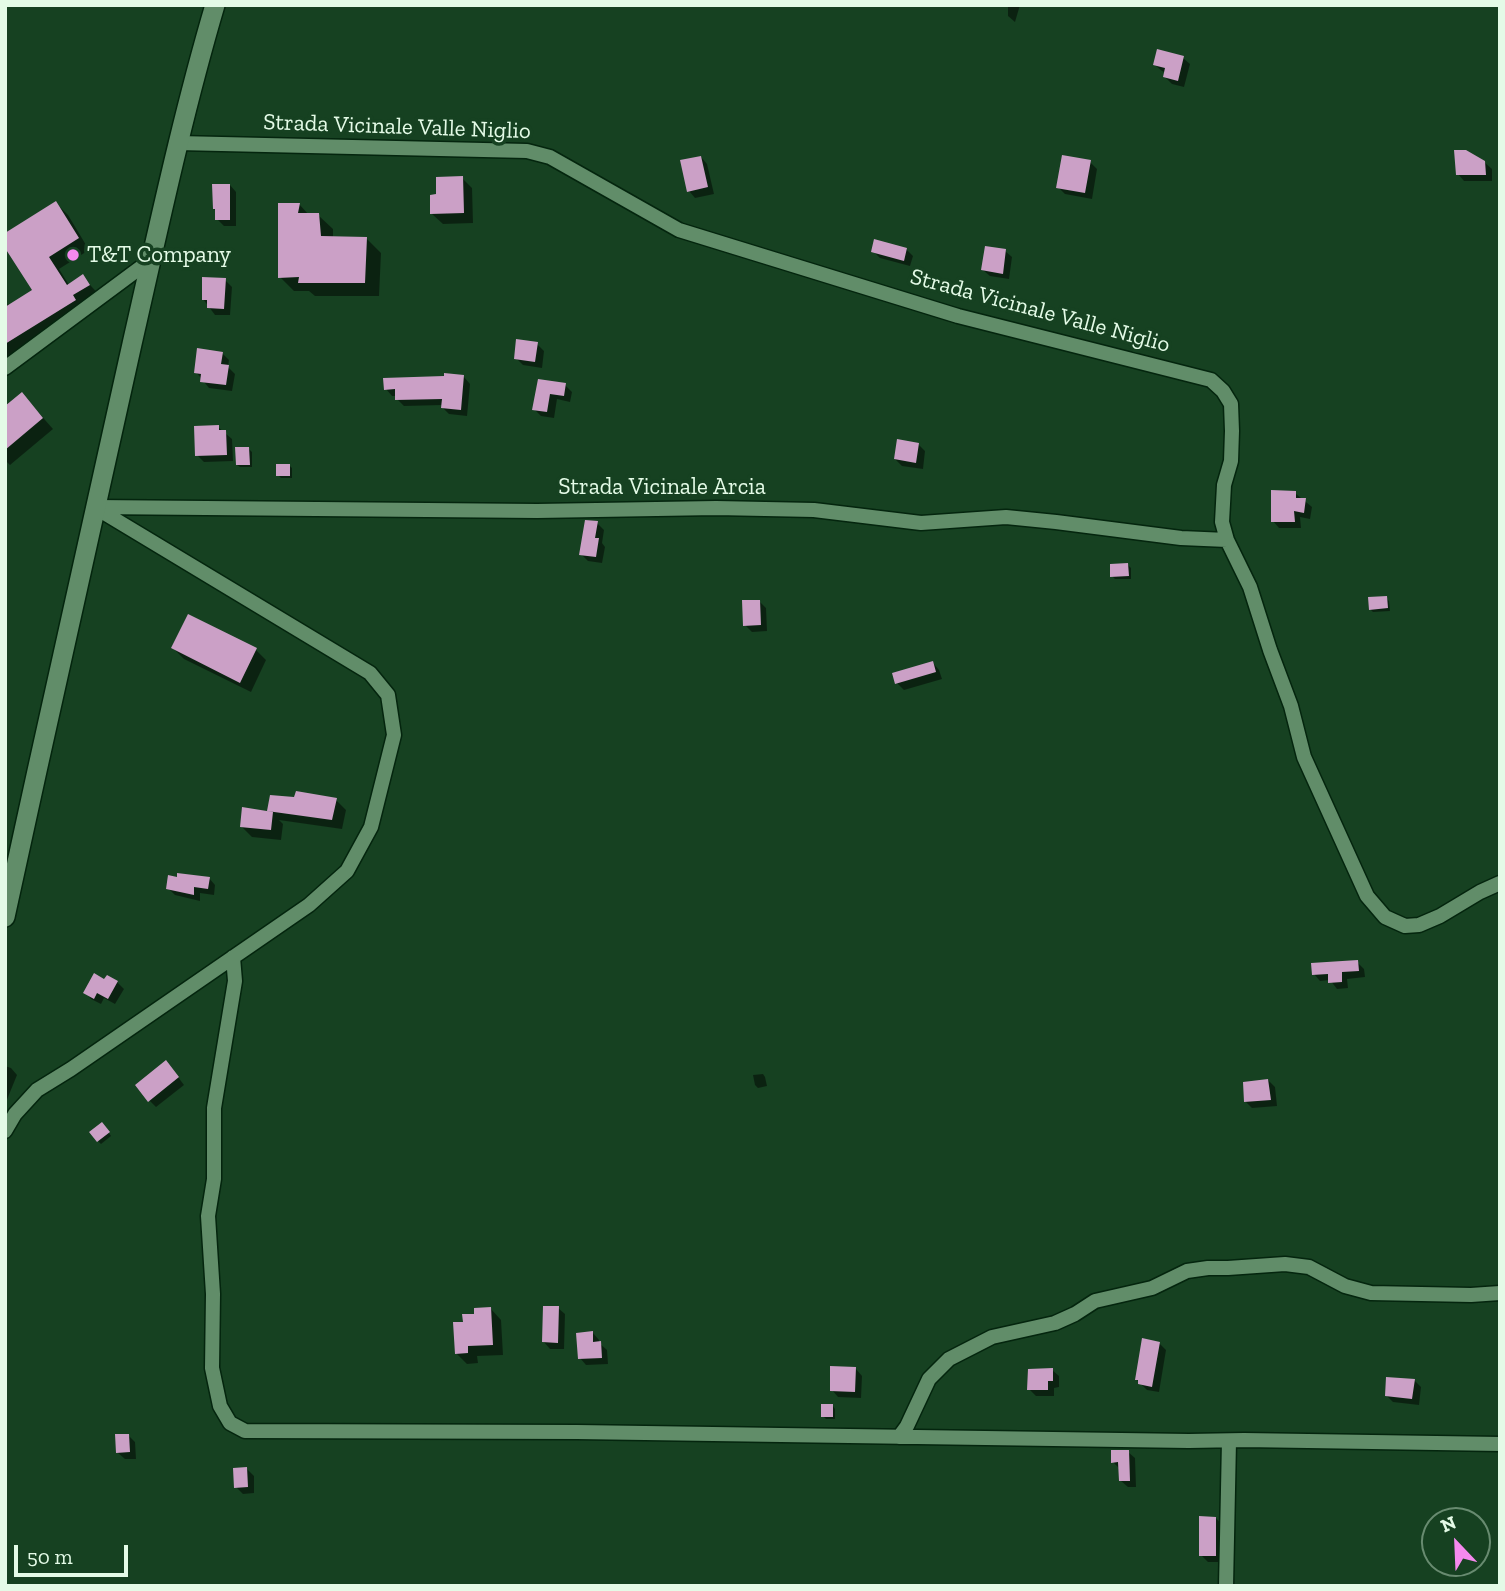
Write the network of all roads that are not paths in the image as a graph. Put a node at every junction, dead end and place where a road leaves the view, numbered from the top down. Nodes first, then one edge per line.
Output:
1 (215, 5) edge
2 (178, 143) junction
3 (152, 259) junction
4 (5, 368) edge
5 (95, 507) junction
6 (1227, 540) junction
7 (1500, 883) edge
8 (5, 917) edge
9 (233, 957) junction
10 (5, 1131) edge
11 (1500, 1293) edge
12 (899, 1437) junction
13 (1229, 1441) junction
14 (1500, 1444) edge
15 (1226, 1586) edge

1 - 2 main road
2 - 3 main road
2 - 6 street, Strada Vicinale Valle Niglio
3 - 4 street
3 - 5 main road
5 - 6 street, Strada Vicinale Arcia
5 - 8 main road
5 - 9 street
6 - 7 street, Strada Vicinale Valle Niglio
9 - 10 street
9 - 12 street
11 - 12 street
12 - 13 street
13 - 14 street
13 - 15 street

